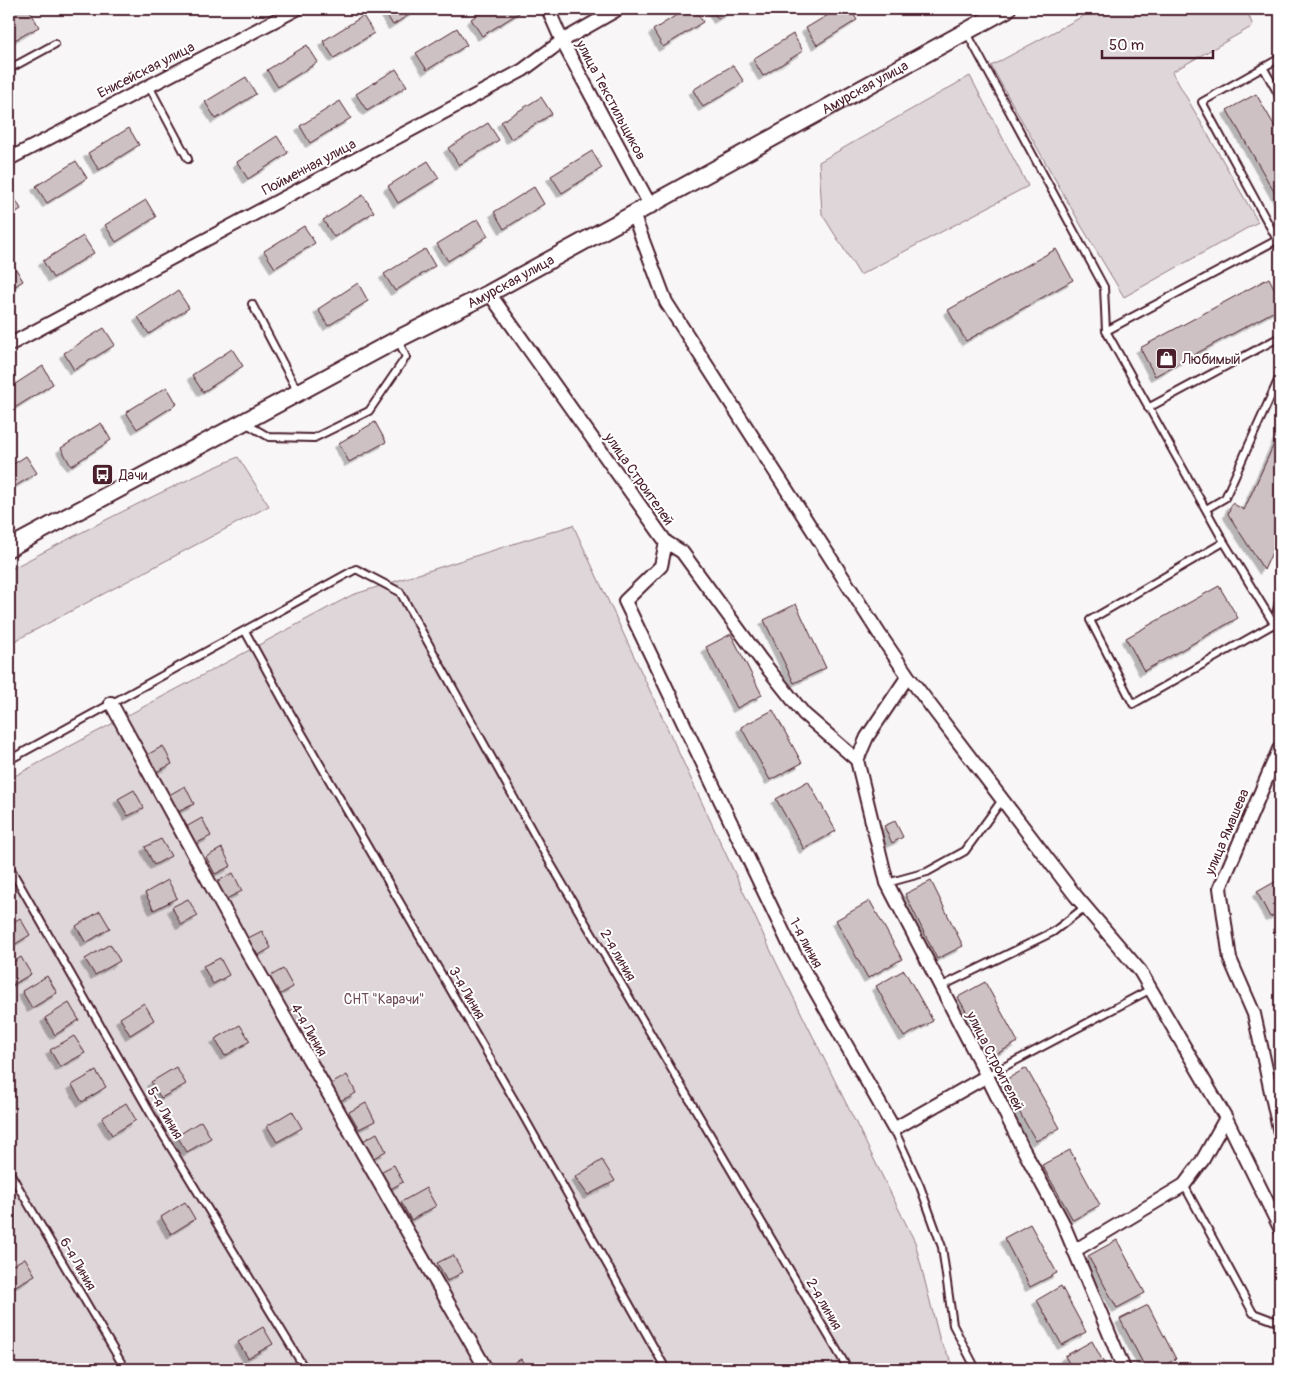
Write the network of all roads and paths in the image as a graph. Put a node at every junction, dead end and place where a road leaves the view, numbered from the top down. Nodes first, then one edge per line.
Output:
1 (297, 9) edge
2 (548, 9) edge
3 (618, 9) edge
4 (1007, 9) edge
5 (966, 32) junction
6 (562, 41) junction
7 (55, 44) dead end
8 (1280, 58) edge
9 (1263, 67) junction
10 (9, 69) edge
11 (149, 84) junction
12 (1280, 97) edge
13 (9, 159) edge
14 (188, 159) dead end
15 (650, 205) junction
16 (633, 214) junction
17 (1279, 242) edge
18 (489, 293) junction
19 (252, 304) dead end
20 (1106, 331) junction
21 (1280, 337) edge
22 (398, 339) junction
23 (9, 345) edge
24 (1280, 376) edge
25 (298, 392) junction
26 (1148, 408) junction
27 (244, 423) junction
28 (1206, 509) junction
29 (666, 542) junction
30 (1224, 542) junction
31 (9, 548) edge
32 (1280, 597) edge
33 (1274, 624) junction
34 (1280, 629) edge
35 (245, 631) junction
36 (908, 676) junction
37 (111, 703) junction
38 (1280, 747) edge
39 (9, 760) edge
40 (857, 760) junction
41 (1002, 799) junction
42 (9, 866) edge
43 (887, 883) junction
44 (1085, 907) junction
45 (940, 988) junction
46 (1151, 989) junction
47 (987, 1076) junction
48 (1226, 1118) junction
49 (894, 1129) junction
50 (1280, 1133) edge
51 (9, 1171) edge
52 (1184, 1185) junction
53 (1280, 1228) edge
54 (1074, 1251) junction
55 (1280, 1320) edge
56 (125, 1369) edge
57 (305, 1369) edge
58 (486, 1369) edge
59 (666, 1369) edge
60 (848, 1369) edge
61 (976, 1369) edge
62 (1124, 1369) edge

1 - 11 street, Енисейская улица
2 - 6 street, улица Текстильщиков
3 - 6 street, Пойменная улица
4 - 5 street, Амурская улица
5 - 15 street, Амурская улица
5 - 20 lane
6 - 15 street, улица Текстильщиков
6 - 23 street, Пойменная улица
7 - 10 lane
8 - 9 lane
9 - 12 lane
9 - 17 lane
11 - 13 street, Енисейская улица
11 - 14 lane
15 - 16 street, Амурская улица
16 - 18 street, Амурская улица
16 - 36 street
17 - 20 lane
18 - 22 street, Амурская улица
18 - 29 street, улица Строителей
19 - 25 lane
20 - 26 lane
21 - 26 lane
22 - 25 street, Амурская улица
22 - 27 lane
24 - 28 lane
25 - 27 street, Амурская улица
26 - 28 lane
27 - 31 street, Амурская улица
28 - 30 lane
29 - 40 street, улица Строителей
29 - 49 street, 1-я линия
30 - 33 lane
30 - 33 lane
32 - 33 lane
33 - 34 lane
35 - 37 lane
35 - 59 lane, 3-я Линия
35 - 60 lane, 2-я линия
36 - 40 street
36 - 41 street
37 - 39 lane
37 - 58 street, 4-я Линия
38 - 50 street, улица Ямашева
40 - 43 street, улица Строителей
41 - 43 lane
41 - 44 street
42 - 57 lane, 5-я Линия
43 - 45 street, улица Строителей
44 - 45 lane
44 - 46 street
45 - 47 street, улица Строителей
46 - 47 lane
46 - 48 street
47 - 49 street
47 - 54 street, улица Строителей
48 - 52 street
48 - 53 street
49 - 61 lane, 1-я линия
51 - 56 lane, 6-я Линия
52 - 54 street
52 - 55 lane
54 - 62 street, улица Строителей

